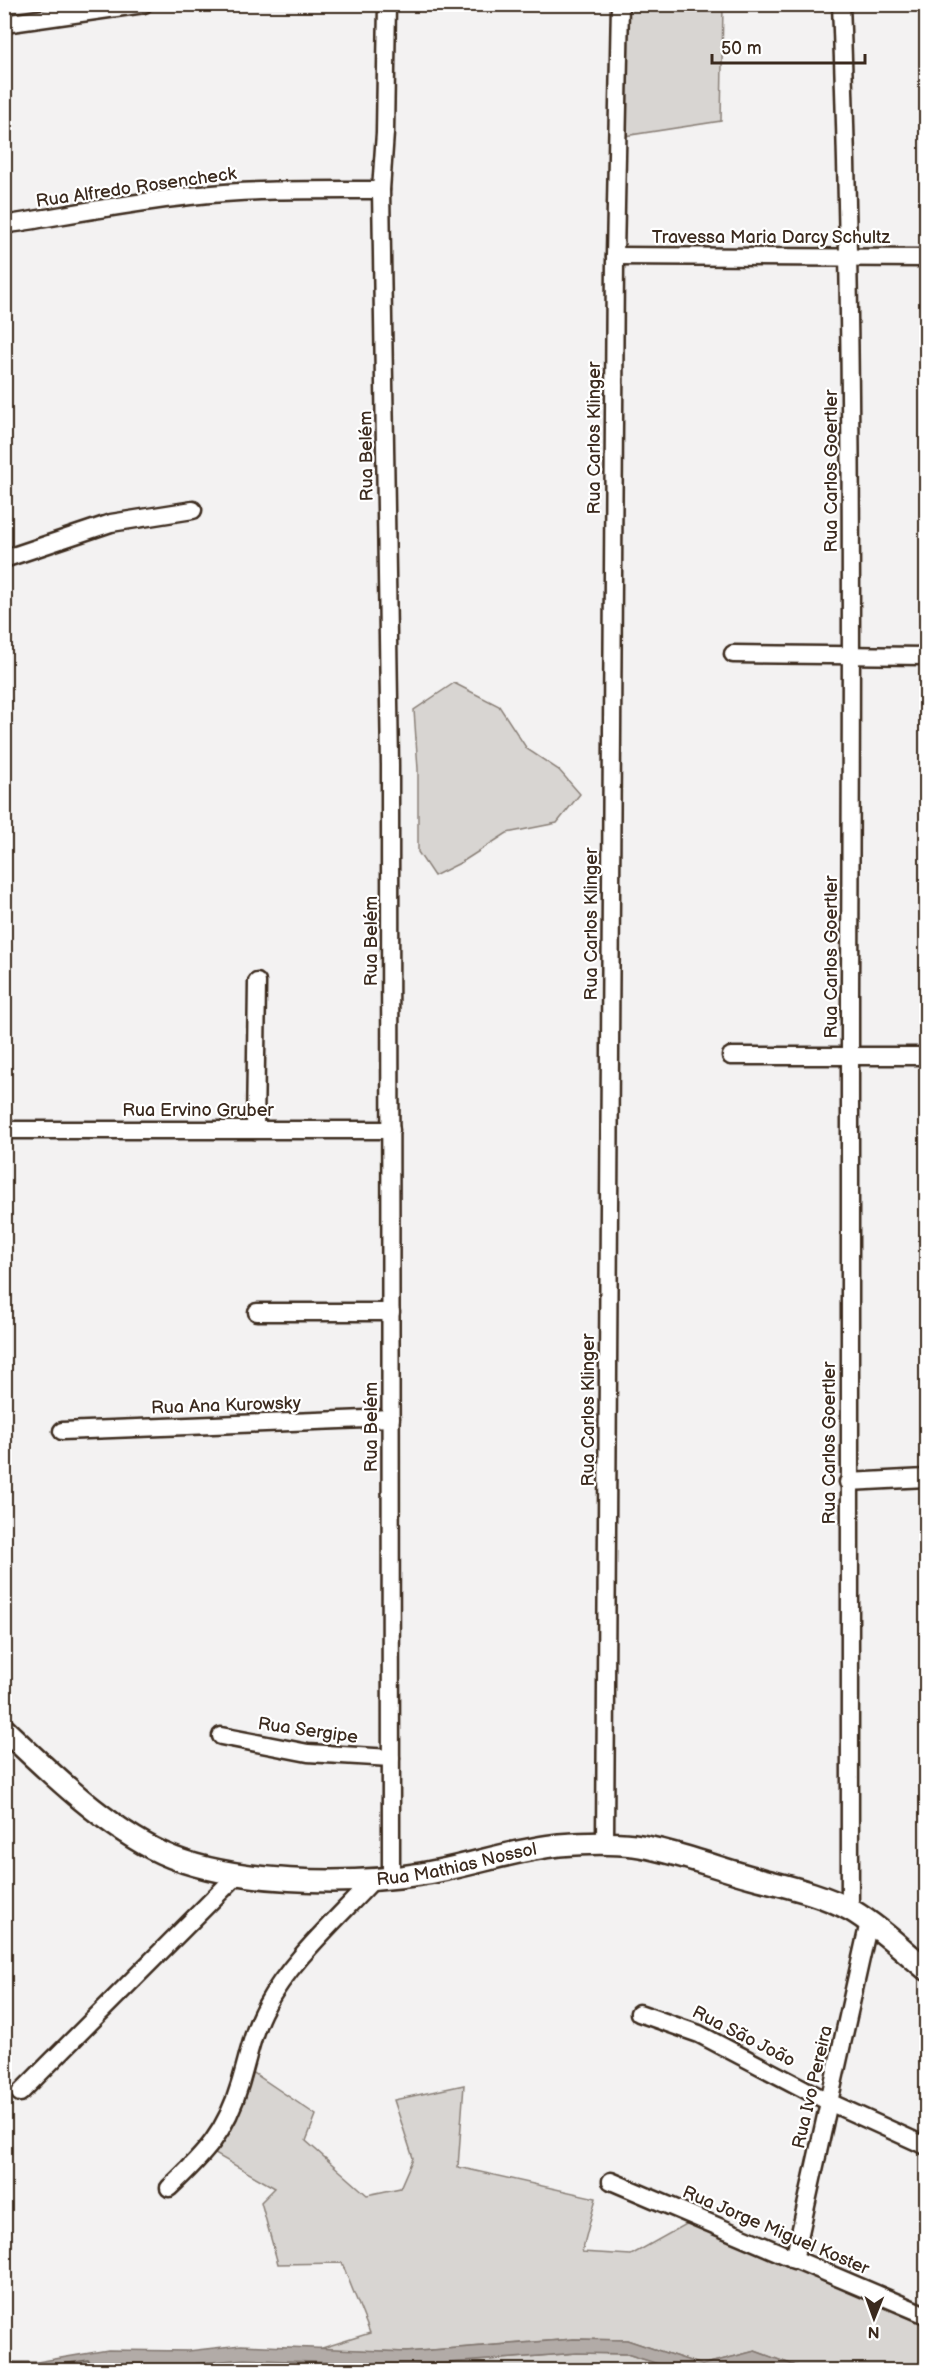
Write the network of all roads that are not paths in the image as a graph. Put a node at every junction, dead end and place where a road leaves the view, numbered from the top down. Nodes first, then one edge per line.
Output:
1 (144, 4) edge
2 (387, 4) edge
3 (620, 4) edge
4 (841, 4) edge
5 (4, 24) edge
6 (381, 190) junction
7 (4, 225) edge
8 (615, 255) junction
9 (849, 256) junction
10 (927, 258) edge
11 (194, 510) dead end
12 (4, 559) edge
13 (733, 654) dead end
14 (851, 655) junction
15 (927, 656) edge
16 (257, 982) dead end
17 (731, 1056) dead end
18 (850, 1056) junction
19 (927, 1056) edge
20 (4, 1130) edge
21 (255, 1130) junction
22 (391, 1130) junction
23 (257, 1312) dead end
24 (391, 1312) junction
25 (391, 1418) junction
26 (62, 1431) dead end
27 (927, 1478) edge
28 (848, 1482) junction
29 (4, 1729) edge
30 (221, 1736) dead end
31 (391, 1758) junction
32 (605, 1843) junction
33 (239, 1873) junction
34 (382, 1879) junction
35 (850, 1910) junction
36 (869, 1923) junction
37 (927, 1969) edge
38 (639, 2013) dead end
39 (20, 2093) dead end
40 (829, 2102) junction
41 (927, 2146) edge
42 (610, 2181) dead end
43 (169, 2188) dead end
44 (794, 2259) junction
45 (927, 2315) edge

1 - 5 street
2 - 6 street, Rua Belém
3 - 8 street, Rua Carlos Klinger
4 - 9 street, Rua Carlos Goertler
6 - 7 street, Rua Alfredo Rosencheck
6 - 22 street, Rua Belém
8 - 9 street, Travessa Maria Darcy Schultz
8 - 32 street, Rua Carlos Klinger
9 - 10 street, Travessa Maria Darcy Schultz
9 - 14 street, Rua Carlos Goertler
11 - 12 street
13 - 14 street
14 - 15 street
14 - 18 street, Rua Carlos Goertler
16 - 21 street
17 - 18 street
18 - 19 street
18 - 28 street, Rua Carlos Goertler
20 - 21 street, Rua Ervino Gruber
21 - 22 street, Rua Ervino Gruber
22 - 24 street, Rua Belém
23 - 24 street
24 - 25 street, Rua Belém
25 - 26 street, Rua Ana Kurowsky
25 - 31 street, Rua Belém
27 - 28 street
28 - 35 street, Rua Carlos Goertler
29 - 33 street, Rua Mathias Nossol
30 - 31 street, Rua Sergipe
31 - 34 street, Rua Belém
32 - 34 street, Rua Mathias Nossol
32 - 35 street, Rua Mathias Nossol
33 - 34 street, Rua Mathias Nossol
33 - 39 street
34 - 43 street
35 - 36 street, Rua Mathias Nossol
36 - 37 street, Rua Mathias Nossol
36 - 40 street, Rua Ivo Pereira
38 - 40 street, Rua São João
40 - 41 street, Rua São João
40 - 44 street, Rua Ivo Pereira
42 - 44 street, Rua Jorge Miguel Koster
44 - 45 street, Rua Jorge Miguel Koster

